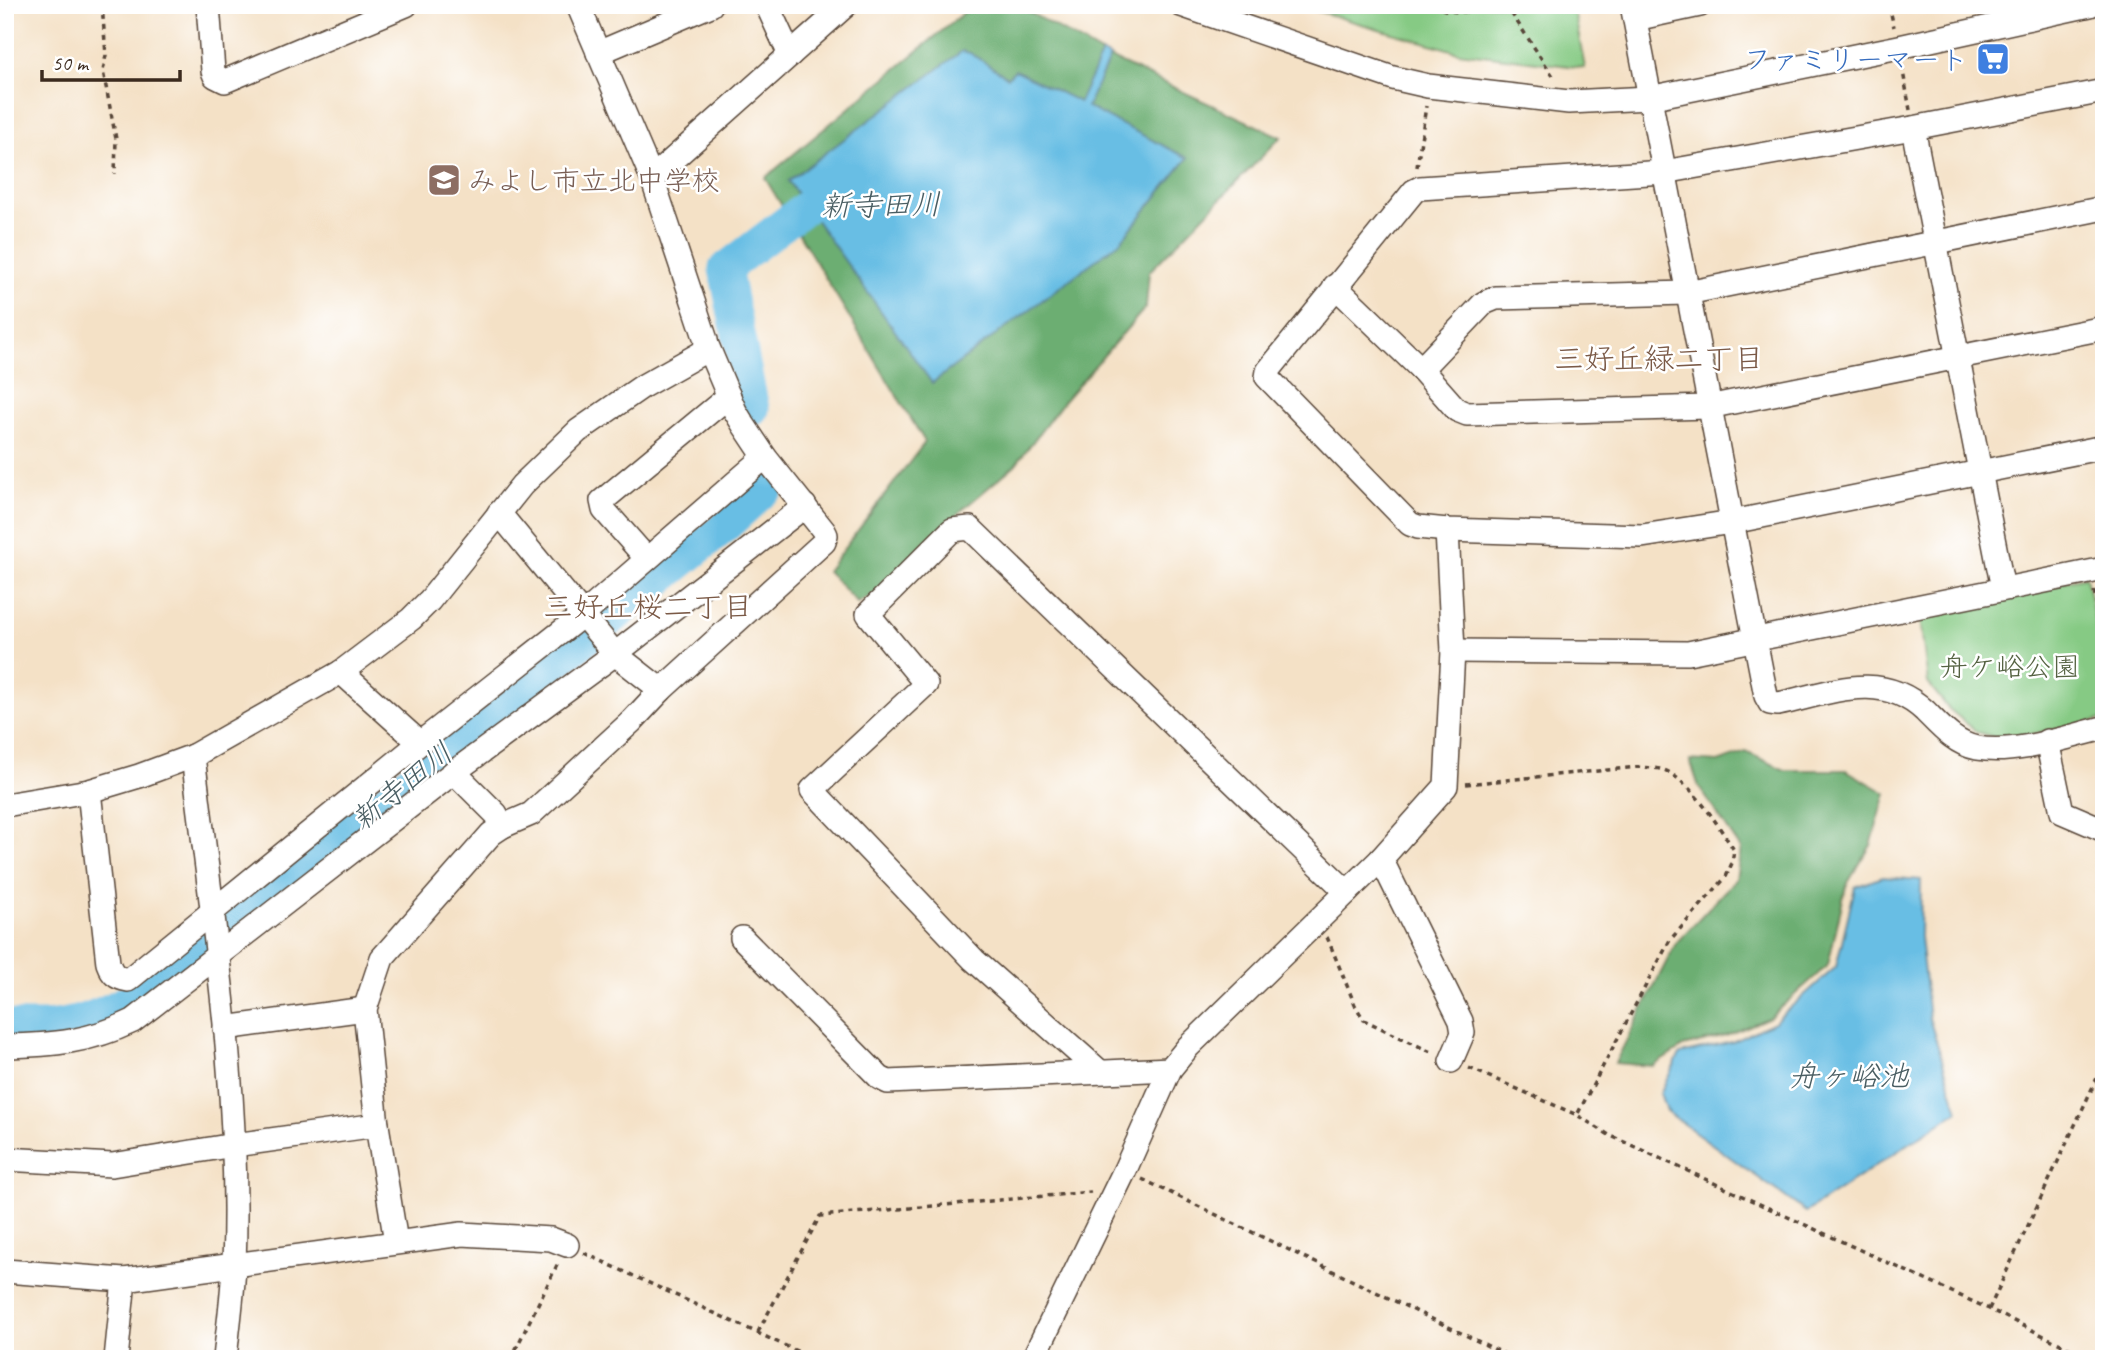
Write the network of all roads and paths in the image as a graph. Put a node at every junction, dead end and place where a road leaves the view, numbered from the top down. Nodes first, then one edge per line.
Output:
1 (102, 5) edge
2 (208, 5) edge
3 (406, 5) edge
4 (578, 5) edge
5 (711, 5) edge
6 (767, 5) edge
7 (846, 5) edge
8 (1181, 5) edge
9 (1433, 5) edge
10 (1504, 5) edge
11 (1700, 5) edge
12 (2090, 5) edge
13 (1633, 12) edge
14 (1899, 47) junction
15 (598, 52) junction
16 (790, 55) junction
17 (2104, 91) edge
18 (1649, 98) junction
19 (1569, 102) junction
20 (1424, 126) dead end
21 (1913, 128) junction
22 (1664, 172) junction
23 (116, 174) dead end
24 (652, 178) junction
25 (1413, 191) junction
26 (2104, 208) edge
27 (1935, 242) junction
28 (1335, 286) junction
29 (1687, 293) junction
30 (2104, 328) edge
31 (707, 345) junction
32 (1960, 358) junction
33 (1421, 369) junction
34 (729, 396) junction
35 (1708, 407) junction
36 (2104, 447) edge
37 (765, 457) junction
38 (1982, 471) junction
39 (805, 506) junction
40 (499, 513) junction
41 (1732, 522) junction
42 (1447, 530) junction
43 (647, 559) junction
44 (2097, 570) edge
45 (2003, 589) junction
46 (584, 614) junction
47 (2104, 639) edge
48 (1755, 640) junction
49 (1453, 651) junction
50 (615, 654) junction
51 (341, 672) junction
52 (661, 690) junction
53 (2104, 728) edge
54 (2046, 741) junction
55 (420, 743) junction
56 (193, 756) junction
57 (454, 772) junction
58 (1446, 786) junction
59 (89, 791) junction
60 (5, 805) edge
61 (502, 826) junction
62 (2104, 830) edge
63 (1381, 859) junction
64 (1347, 892) junction
65 (212, 914) junction
66 (1320, 919) junction
67 (742, 938) dead end
68 (218, 957) junction
69 (365, 1009) junction
70 (225, 1028) junction
71 (5, 1046) edge
72 (1451, 1061) junction
73 (2104, 1063) edge
74 (1170, 1069) junction
75 (1099, 1071) junction
76 (1577, 1115) junction
77 (377, 1125) junction
78 (233, 1145) junction
79 (5, 1159) edge
80 (1119, 1180) junction
81 (396, 1242) junction
82 (566, 1245) junction
83 (234, 1264) junction
84 (5, 1271) edge
85 (124, 1280) junction
86 (1989, 1308) junction
87 (758, 1332) junction
88 (116, 1359) edge
89 (225, 1359) edge
90 (511, 1359) edge
91 (814, 1359) edge
92 (1033, 1359) edge
93 (1516, 1359) edge
94 (2091, 1359) edge

1 - 23 path
2 - 3 street
4 - 15 street
5 - 15 street
6 - 16 street
7 - 16 street
8 - 19 street
9 - 10 path
10 - 19 path
11 - 13 street
12 - 14 street
13 - 18 street
14 - 18 street
14 - 21 path
15 - 24 street
16 - 24 street
17 - 21 street
18 - 19 street
18 - 22 street
20 - 25 path
21 - 22 street
21 - 27 street
22 - 25 street
22 - 29 street
24 - 31 street
25 - 28 street
26 - 27 street
27 - 29 street
27 - 32 street
28 - 33 street
28 - 42 street
29 - 33 street
29 - 35 street
30 - 32 street
31 - 34 street
31 - 40 street
32 - 35 street
32 - 38 street
33 - 35 street
34 - 37 street
34 - 43 street
35 - 41 street
36 - 38 street
37 - 39 street
37 - 43 street
38 - 41 street
38 - 45 street
39 - 50 street
39 - 52 street
40 - 46 street
40 - 51 street
41 - 42 street
41 - 48 street
42 - 49 street
43 - 46 street
44 - 45 street
44 - 47 path
45 - 48 street
46 - 50 street
46 - 55 street
48 - 49 street
48 - 54 street
49 - 58 street
50 - 52 street
50 - 57 street
51 - 55 street
51 - 56 street
52 - 61 street
53 - 54 street
54 - 62 street
55 - 65 street
56 - 59 street
56 - 65 street
57 - 61 street
57 - 68 street
58 - 63 street
58 - 76 path
59 - 60 street
59 - 65 street
61 - 69 street
63 - 64 street
63 - 72 street
64 - 66 street
64 - 75 street
65 - 68 street
66 - 72 path
66 - 74 street
67 - 75 street
68 - 70 street
68 - 71 street
69 - 70 street
69 - 77 street
70 - 78 street
72 - 76 path
73 - 86 path
74 - 75 street
74 - 80 street
76 - 86 path
77 - 78 street
77 - 81 street
78 - 79 street
78 - 83 street
80 - 87 path
80 - 92 street
80 - 93 path
81 - 82 street
81 - 83 street
82 - 87 path
82 - 90 path
83 - 85 street
83 - 89 street
84 - 85 street
85 - 88 street
86 - 94 path
87 - 91 path

